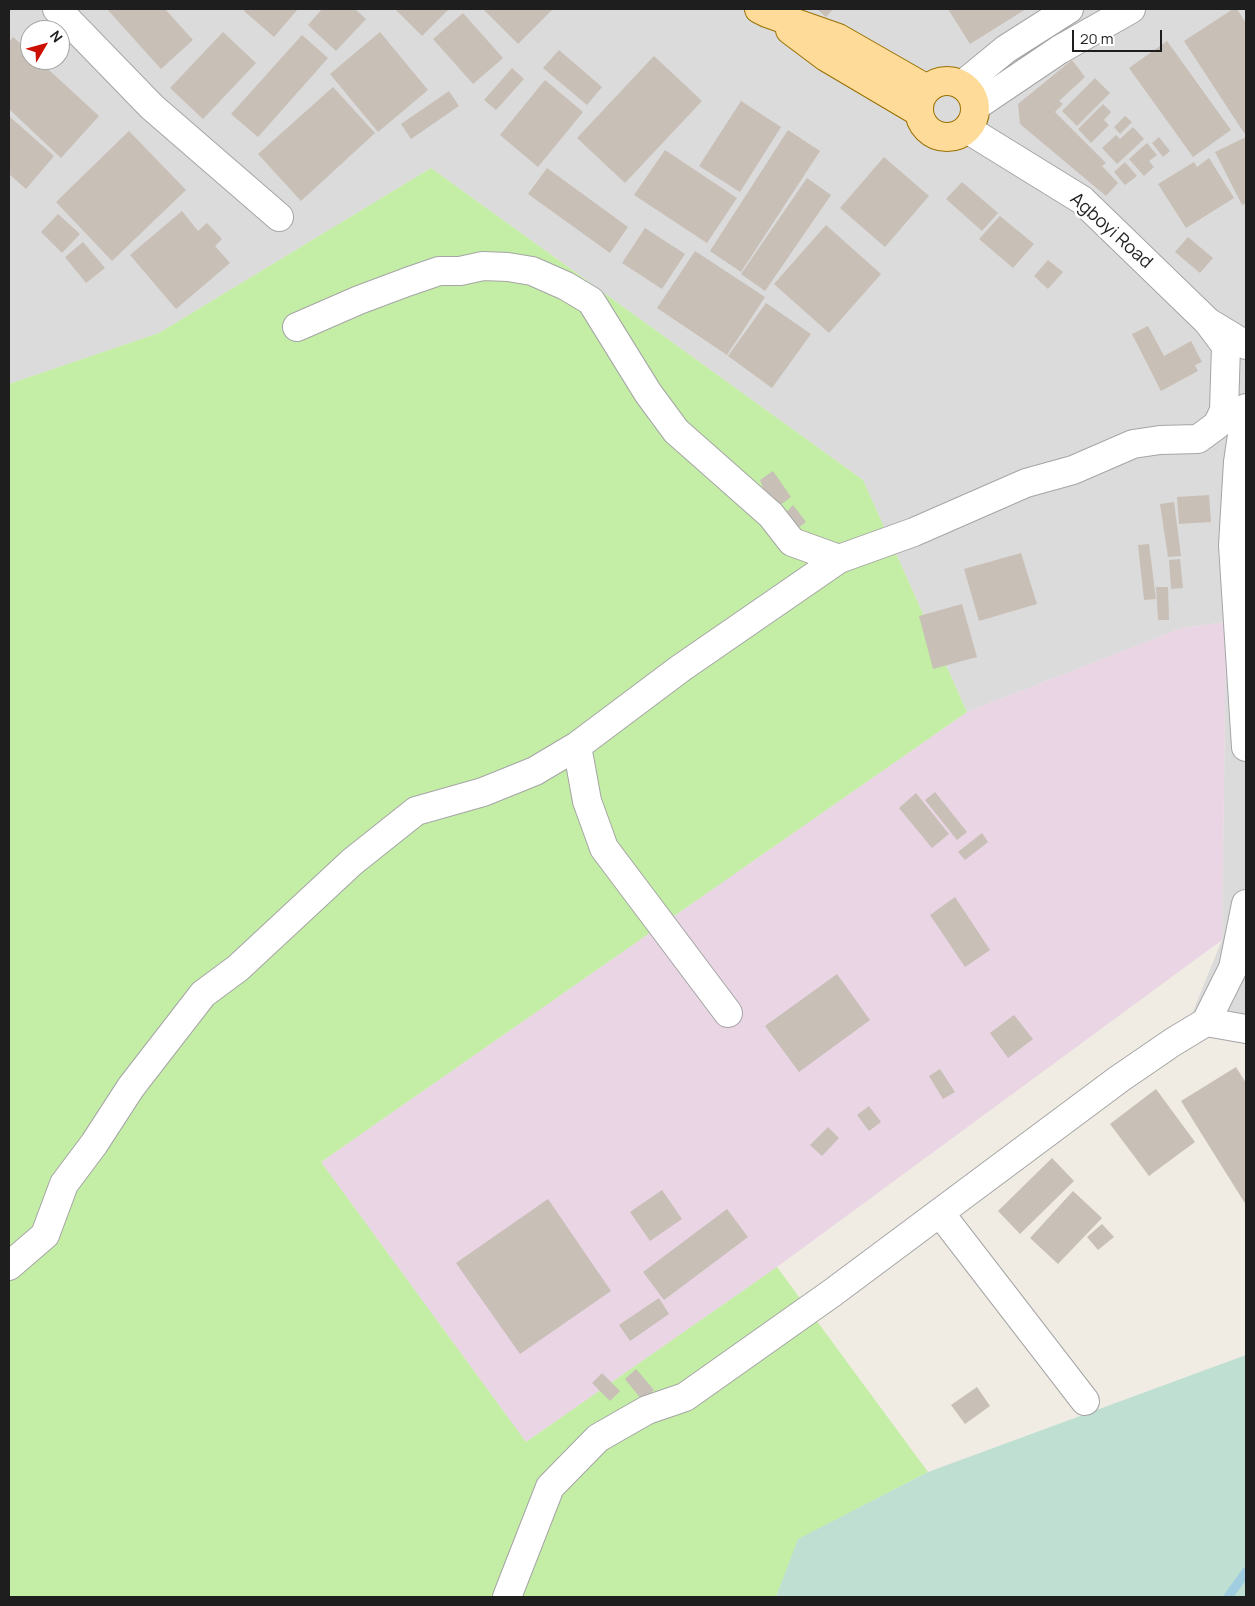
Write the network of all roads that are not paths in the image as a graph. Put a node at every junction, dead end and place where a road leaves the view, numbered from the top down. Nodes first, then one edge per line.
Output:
1 (57, 9) edge
2 (1069, 9) edge
3 (1130, 9) edge
4 (763, 11) edge
5 (923, 100) junction
6 (968, 106) junction
7 (279, 217) dead end
8 (1208, 322) junction
9 (297, 327) dead end
10 (1246, 345) edge
11 (1246, 408) edge
12 (839, 559) junction
13 (577, 746) junction
14 (1246, 747) edge
15 (1246, 904) edge
16 (728, 1013) dead end
17 (1206, 1022) junction
18 (1246, 1029) edge
19 (940, 1213) junction
20 (9, 1266) edge
21 (1085, 1401) dead end
22 (507, 1597) edge

1 - 7 street
2 - 6 street
3 - 6 street
4 - 5 main road
5 - 6 main road
5 - 6 main road
6 - 8 street, Agboyi Road
8 - 10 street, Agboyi Road
8 - 12 street
9 - 12 street
11 - 14 street
12 - 13 street
13 - 16 street
13 - 20 street
15 - 17 street
17 - 18 street
17 - 19 street
19 - 21 street
19 - 22 street

